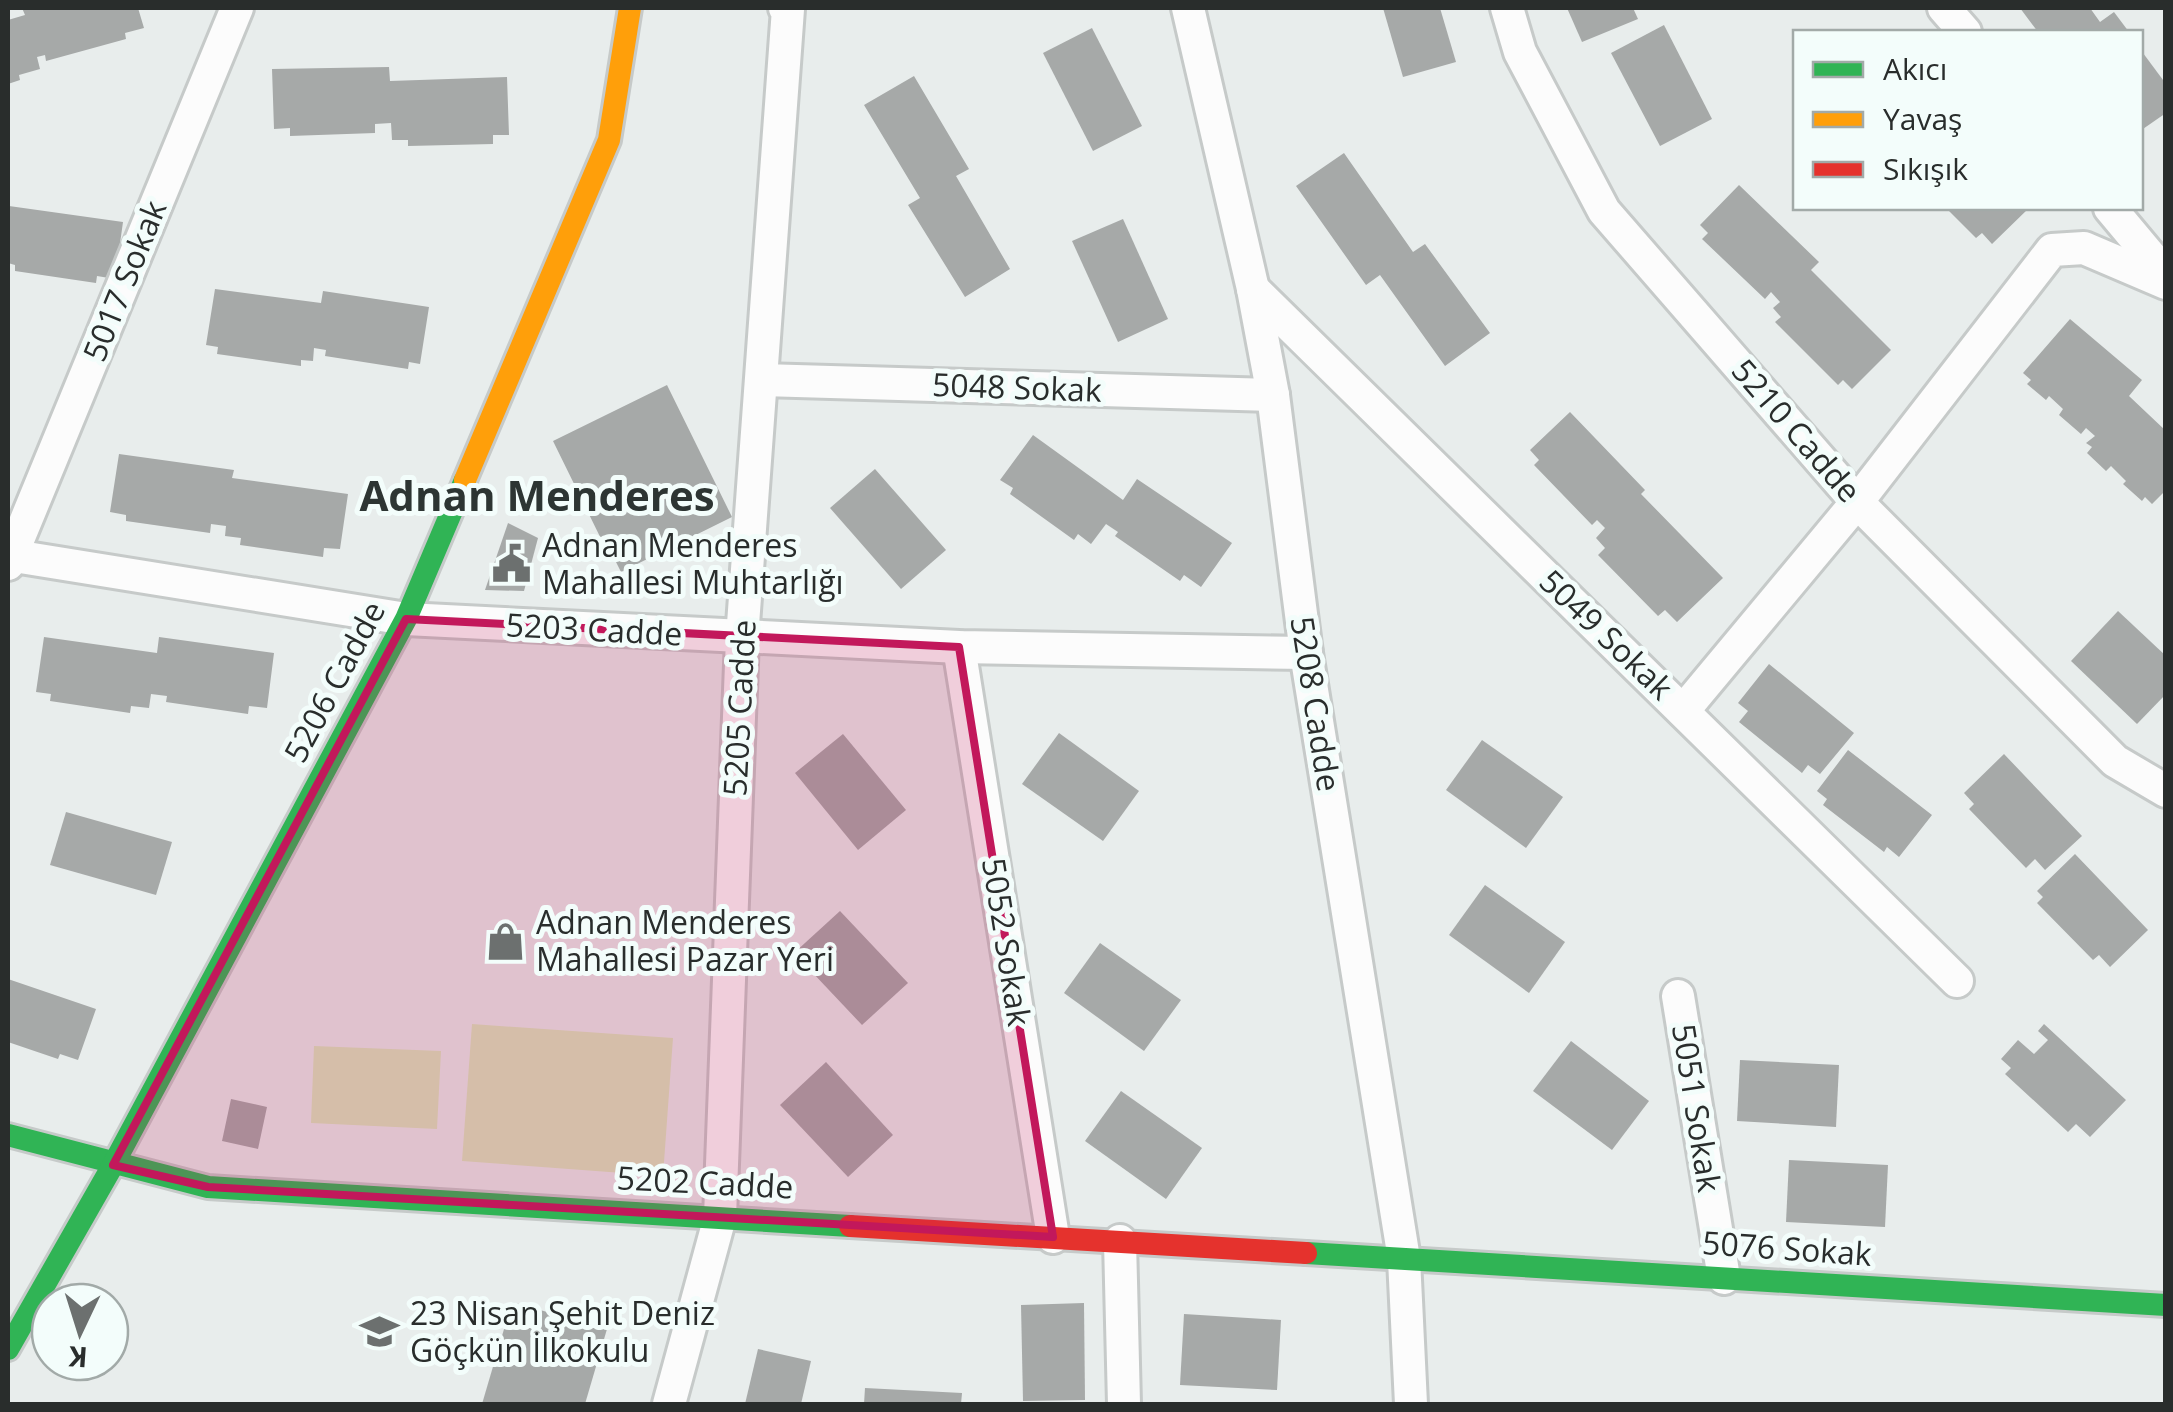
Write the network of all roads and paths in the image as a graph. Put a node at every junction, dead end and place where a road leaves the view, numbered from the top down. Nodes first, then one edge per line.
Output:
1 (238, 8) edge
2 (630, 8) edge
3 (785, 8) edge
4 (1188, 8) edge
5 (1507, 8) edge
6 (1944, 8) edge
7 (1962, 30) edge
8 (2112, 210) edge
9 (2166, 274) edge
10 (2166, 284) edge
11 (1253, 289) junction
12 (762, 380) junction
13 (1272, 395) junction
14 (1857, 502) junction
15 (9, 558) edge
16 (406, 620) junction
17 (742, 638) junction
18 (960, 647) junction
19 (1306, 653) junction
20 (1683, 710) junction
21 (2166, 791) edge
22 (1958, 980) dead end
23 (1678, 996) dead end
24 (8, 1135) edge
25 (113, 1165) junction
26 (720, 1217) junction
27 (1053, 1237) junction
28 (1120, 1241) junction
29 (1404, 1259) junction
30 (1724, 1278) junction
31 (2166, 1305) edge
32 (8, 1349) edge
33 (669, 1404) edge
34 (1124, 1404) edge
35 (1411, 1404) edge

1 - 15 street, 5017 Sokak
2 - 16 street, 5206 Cadde
3 - 12 street, 5205 Cadde
4 - 11 street, 5208 Cadde
5 - 14 street, 5210 Cadde
6 - 7 street
8 - 9 street
10 - 14 street
11 - 13 street, 5208 Cadde
11 - 20 street, 5049 Sokak
12 - 13 street, 5048 Sokak
12 - 17 street, 5205 Cadde
13 - 19 street, 5208 Cadde
14 - 20 street
14 - 21 street, 5210 Cadde
15 - 16 street, 5203 Cadde
16 - 17 street, 5203 Cadde
16 - 25 street, 5206 Cadde
17 - 18 street, 5203 Cadde
17 - 26 street, 5205 Cadde
18 - 19 street, 5203 Cadde
18 - 27 street, 5052 Sokak
19 - 29 street, 5208 Cadde
20 - 22 street, 5049 Sokak
23 - 30 street, 5051 Sokak
24 - 25 street, 5202 Cadde
25 - 26 street, 5202 Cadde
25 - 32 street, 5206 Cadde
26 - 27 street, 5202 Cadde
26 - 33 street, 5205 Cadde
27 - 28 street, 5202 Cadde
28 - 29 street, 5202 Cadde
28 - 34 street
29 - 30 street, 5076 Sokak
29 - 35 street, 5208 Cadde
30 - 31 street, 5076 Sokak

